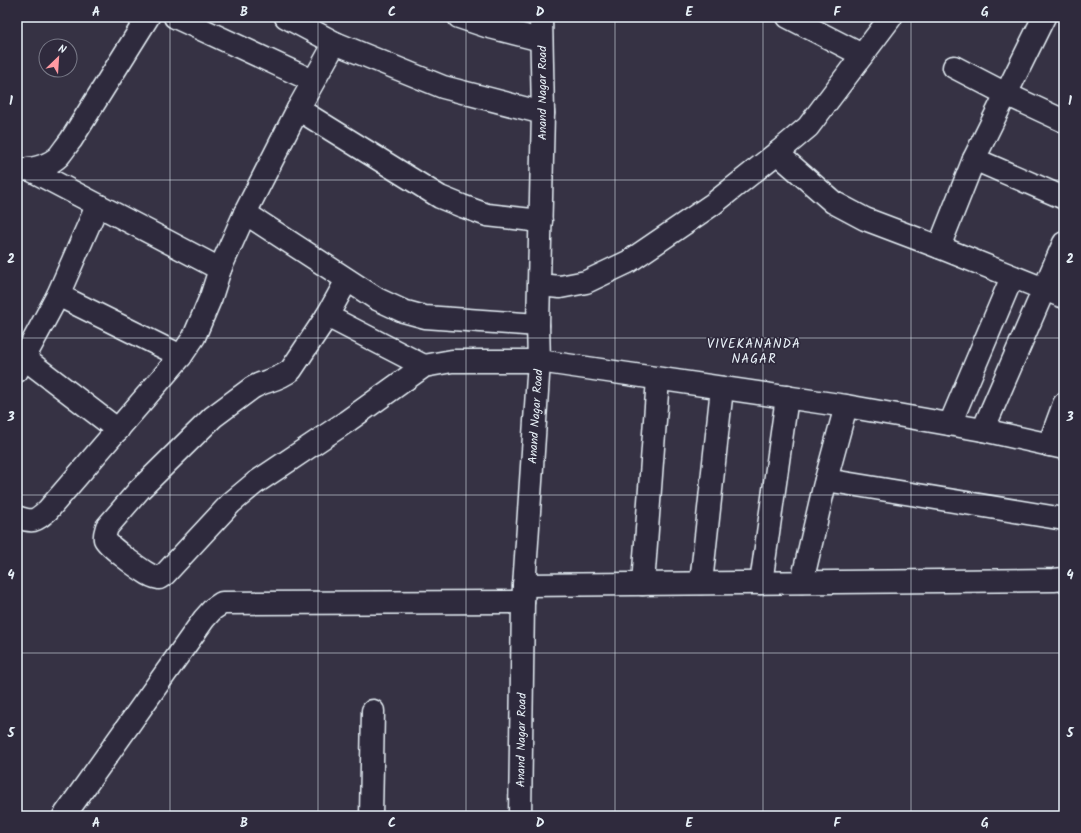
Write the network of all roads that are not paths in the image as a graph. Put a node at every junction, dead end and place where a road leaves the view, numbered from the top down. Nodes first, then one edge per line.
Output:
1 (148, 17) edge
2 (175, 17) edge
3 (286, 17) edge
4 (459, 17) edge
5 (541, 17) edge
6 (788, 17) edge
7 (890, 17) edge
8 (1044, 17) edge
9 (541, 40) junction
10 (335, 42) junction
11 (862, 55) junction
12 (954, 67) dead end
13 (314, 81) junction
14 (1006, 94) junction
15 (298, 109) junction
16 (543, 113) junction
17 (1064, 121) edge
18 (777, 153) junction
19 (974, 158) junction
20 (23, 170) edge
21 (1064, 198) edge
22 (97, 206) junction
23 (245, 213) junction
24 (541, 221) junction
25 (1064, 243) edge
26 (939, 247) junction
27 (220, 270) junction
28 (1012, 277) junction
29 (347, 280) junction
30 (540, 285) junction
31 (1044, 289) junction
32 (58, 295) junction
33 (1064, 298) edge
34 (327, 316) junction
35 (538, 325) junction
36 (181, 356) junction
37 (539, 361) junction
38 (20, 365) edge
39 (424, 366) junction
40 (658, 379) junction
41 (722, 388) junction
42 (787, 397) junction
43 (1064, 404) edge
44 (846, 406) junction
45 (950, 424) junction
46 (118, 430) junction
47 (983, 430) junction
48 (1056, 447) edge
49 (826, 480) junction
50 (17, 517) edge
51 (1064, 519) edge
52 (1064, 579) edge
53 (802, 582) junction
54 (761, 583) junction
55 (643, 584) junction
56 (700, 584) junction
57 (523, 594) junction
58 (373, 711) dead end
59 (64, 816) edge
60 (371, 816) edge
61 (520, 816) edge

1 - 20 street
2 - 13 street
3 - 10 street
4 - 9 street
5 - 9 street, Anand Nagar Road
6 - 11 street
7 - 11 street
8 - 14 street
9 - 16 street, Anand Nagar Road
10 - 13 street
10 - 16 street
11 - 18 street
12 - 14 street
13 - 15 street
14 - 17 street
14 - 19 street
15 - 23 street
15 - 24 street
16 - 24 street, Anand Nagar Road
18 - 26 street
18 - 30 street
19 - 21 street
19 - 26 street
20 - 22 street
22 - 27 street
22 - 32 street
23 - 27 street
23 - 29 street
24 - 30 street, Anand Nagar Road
25 - 31 street
26 - 28 street
27 - 36 street
28 - 31 street
28 - 45 street
29 - 34 street
29 - 35 street
30 - 35 street, Anand Nagar Road
31 - 33 street
31 - 47 street
32 - 36 street
32 - 38 street
34 - 39 street
34 - 39 street
35 - 37 street, Anand Nagar Road
36 - 46 street
37 - 39 street
37 - 40 street
37 - 57 street, Anand Nagar Road
38 - 46 street
40 - 41 street
40 - 55 street
41 - 42 street
41 - 56 street
42 - 44 street
42 - 54 street
43 - 48 street
44 - 45 street
44 - 49 street
45 - 47 street
46 - 50 street
47 - 48 street
49 - 51 street
49 - 53 street
52 - 53 street
53 - 54 street
54 - 56 street
55 - 56 street
55 - 57 street
57 - 59 street
57 - 61 street, Anand Nagar Road
58 - 60 street

